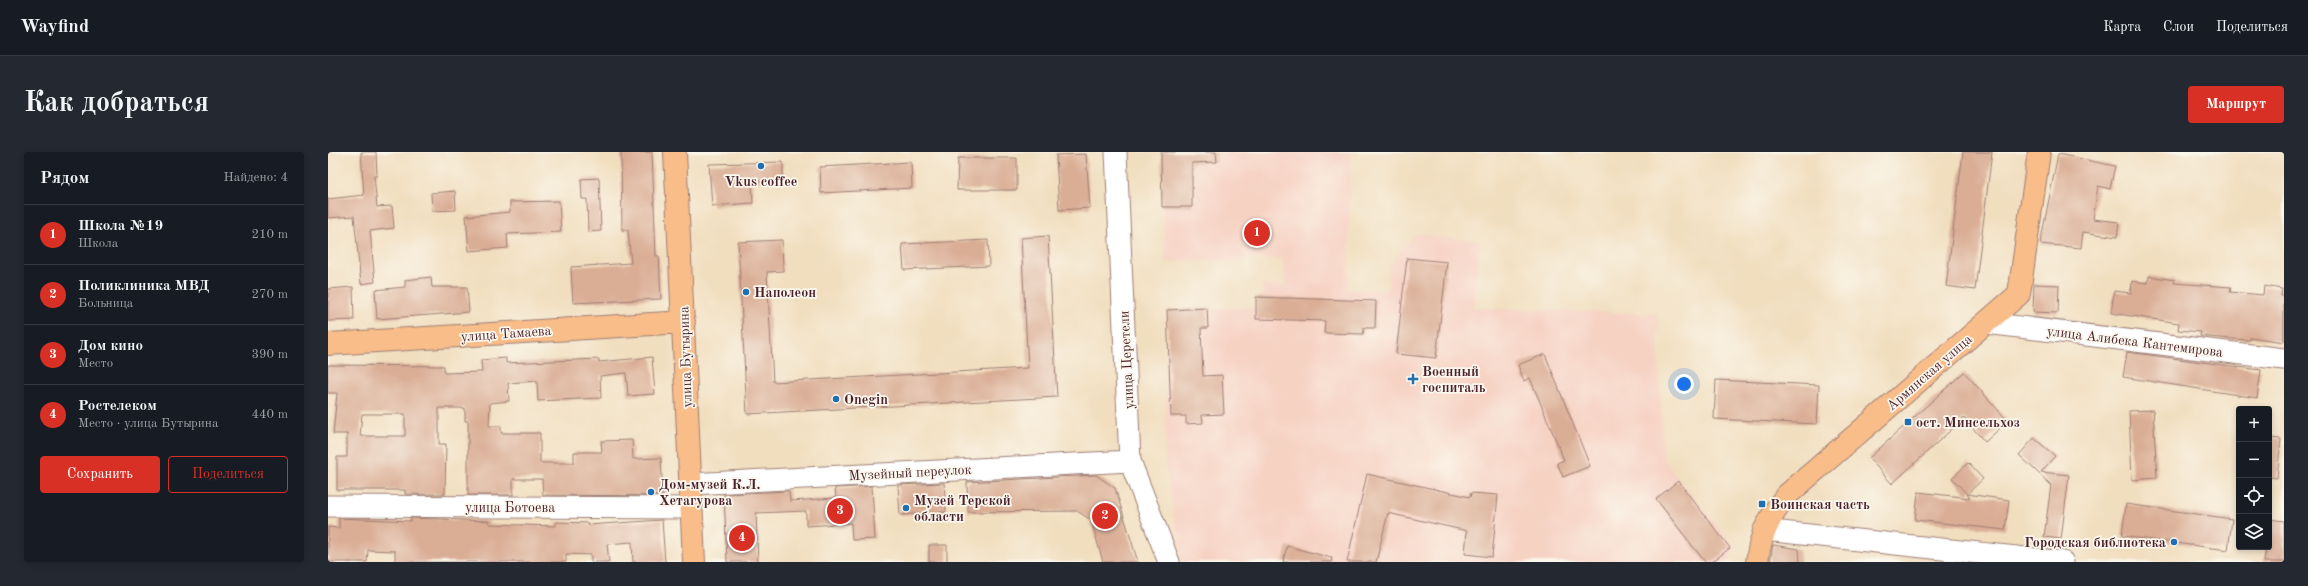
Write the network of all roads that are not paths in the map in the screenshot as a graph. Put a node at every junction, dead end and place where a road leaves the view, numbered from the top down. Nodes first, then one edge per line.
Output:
1 (675, 152) edge
2 (1116, 152) edge
3 (2039, 152) edge
4 (684, 322) junction
5 (1986, 323) junction
6 (328, 344) edge
7 (2284, 359) edge
8 (1130, 461) junction
9 (690, 484) junction
10 (328, 506) edge
11 (691, 508) junction
12 (1764, 530) junction
13 (694, 562) edge
14 (1169, 562) edge
15 (1757, 562) edge
16 (2063, 562) edge

1 - 4 main road, улица Бутырина
2 - 8 street, улица Церетели
3 - 5 main road, Армянская улица
4 - 6 main road, улица Тамаева
4 - 9 main road, улица Бутырина
5 - 7 street, улица Алибека Кантемирова
5 - 12 main road, Армянская улица
8 - 9 street, Музейный переулок
8 - 14 street, улица Церетели
9 - 11 main road, улица Бутырина
10 - 11 street, улица Ботоева
11 - 13 main road, улица Бутырина
12 - 15 main road, Армянская улица
12 - 16 street

